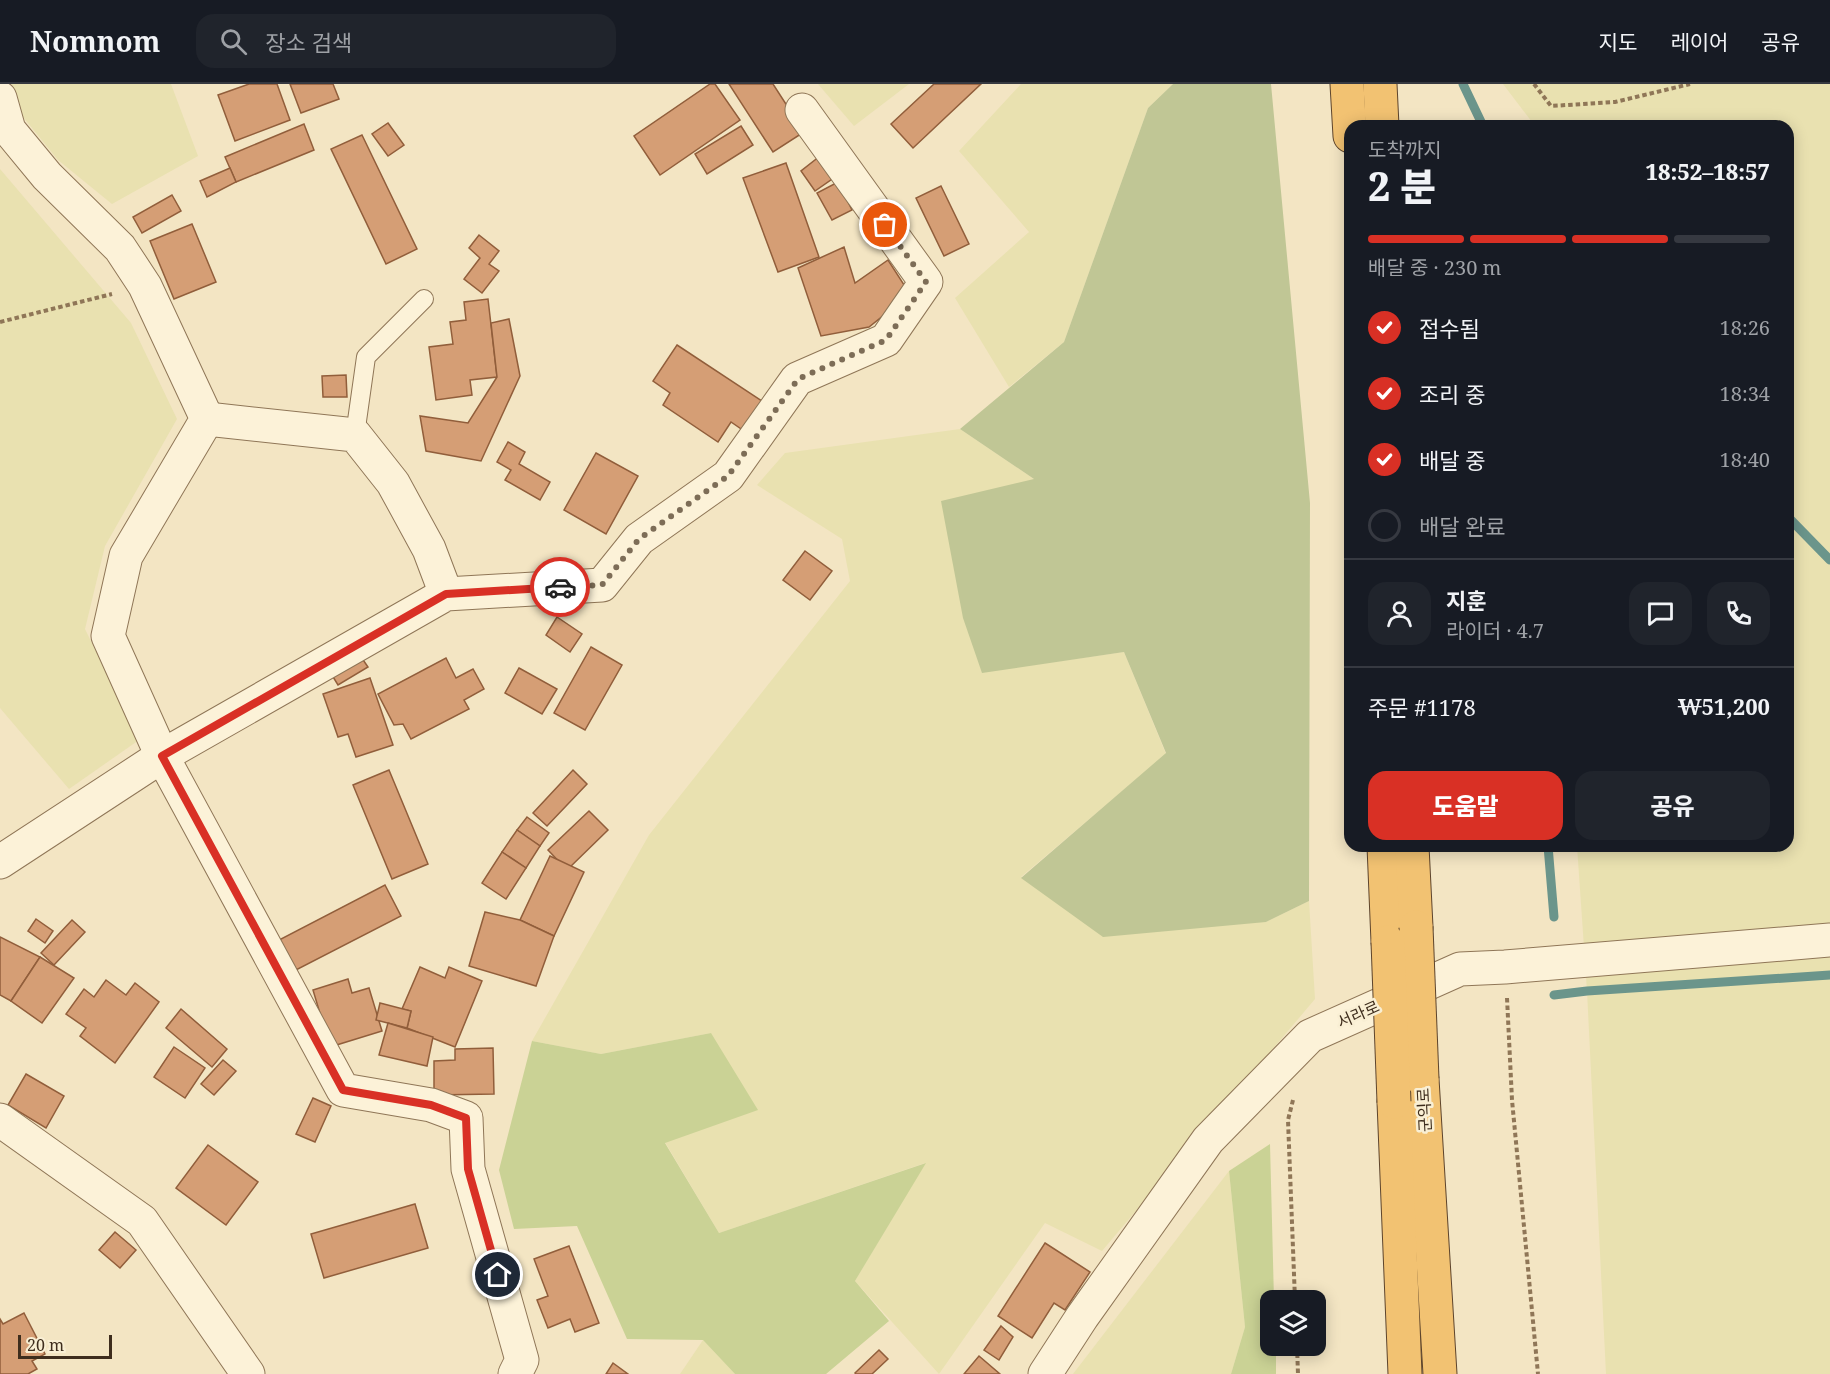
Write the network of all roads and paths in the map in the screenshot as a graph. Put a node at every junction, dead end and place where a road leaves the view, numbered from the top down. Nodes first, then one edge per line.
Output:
1 (1347, 84) edge
2 (1380, 84) edge
3 (1534, 84) edge
4 (1690, 84) edge
5 (0, 98) edge
6 (802, 110) dead end
7 (1349, 120) edge
8 (1382, 120) edge
9 (145, 286) junction
10 (424, 299) dead end
11 (0, 322) edge
12 (207, 419) junction
13 (355, 435) junction
14 (446, 594) junction
15 (162, 756) junction
16 (1385, 852) edge
17 (1411, 852) edge
18 (0, 862) edge
19 (1402, 935) junction
20 (1830, 940) edge
21 (1505, 967) junction
22 (1293, 1099) dead end
23 (0, 1120) edge
24 (1295, 1290) edge
25 (1297, 1356) edge
26 (248, 1374) edge
27 (515, 1374) edge
28 (1046, 1374) edge
29 (1298, 1374) edge
30 (1405, 1374) edge
31 (1440, 1374) edge
32 (1538, 1374) edge

1 - 7 highway
2 - 8 highway
3 - 4 path
5 - 9 street
6 - 14 street
9 - 11 path
9 - 12 street
10 - 13 lane
12 - 13 street
12 - 15 street
13 - 14 street
14 - 15 street
15 - 18 street
15 - 27 street
16 - 19 highway, 군익로
17 - 19 highway, 군익로
19 - 30 highway, 군익로, bridge
19 - 31 highway, 군익로, bridge
20 - 21 street, 서라로
21 - 28 street, 서라로
21 - 32 path
22 - 24 path
23 - 26 street
25 - 29 path

